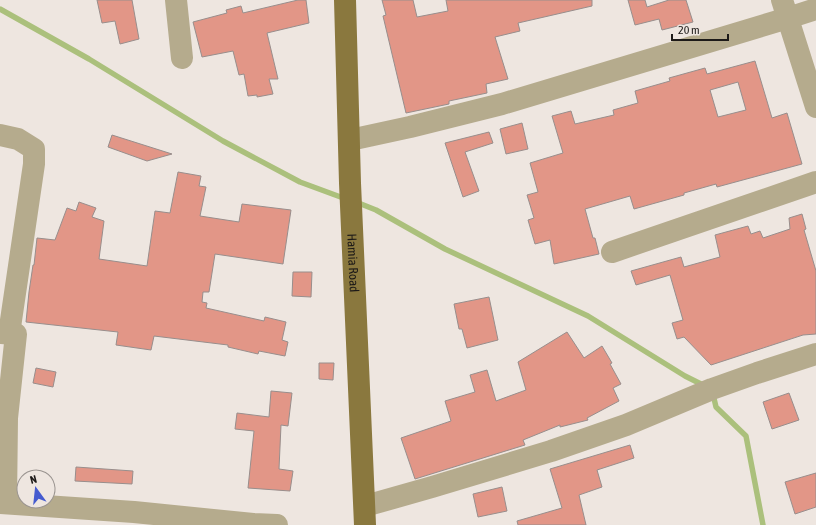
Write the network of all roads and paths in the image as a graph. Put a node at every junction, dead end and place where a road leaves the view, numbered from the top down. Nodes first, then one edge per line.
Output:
1 (176, 0) edge
2 (346, 0) edge
3 (785, 9) edge
4 (816, 9) edge
5 (182, 58) dead end
6 (816, 107) edge
7 (0, 135) edge
8 (350, 140) junction
9 (816, 182) edge
10 (612, 252) dead end
11 (4, 334) edge
12 (816, 354) edge
13 (3, 503) edge
14 (365, 515) edge
15 (277, 525) edge

1 - 5 street
2 - 8 main road, Hamia Road
3 - 4 street
3 - 6 street
3 - 8 street
7 - 11 street
8 - 14 main road, Hamia Road
9 - 10 street
11 - 13 street
12 - 14 street
13 - 15 street

